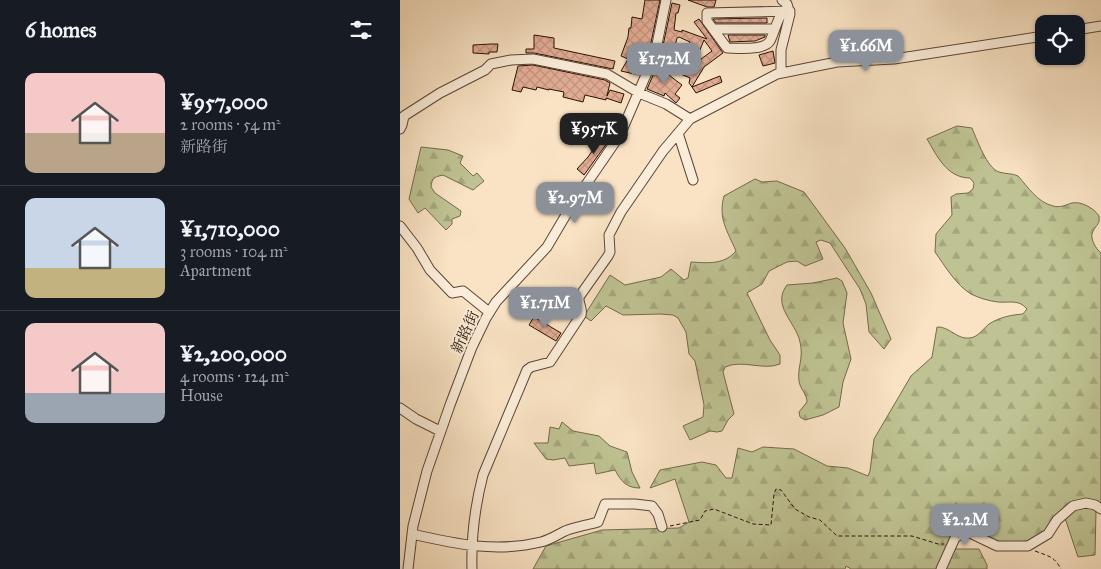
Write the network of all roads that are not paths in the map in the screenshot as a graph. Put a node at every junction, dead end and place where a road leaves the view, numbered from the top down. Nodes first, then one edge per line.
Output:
1 (666, 0) edge
2 (782, 0) edge
3 (786, 11) junction
4 (1101, 26) edge
5 (713, 29) junction
6 (774, 29) junction
7 (1085, 29) edge
8 (1035, 37) edge
9 (781, 73) junction
10 (639, 93) junction
11 (690, 119) junction
12 (400, 129) edge
13 (678, 133) junction
14 (692, 180) dead end
15 (400, 226) edge
16 (489, 312) junction
17 (400, 408) edge
18 (440, 431) junction
19 (1101, 508) edge
20 (662, 527) road end
21 (412, 534) junction
22 (472, 546) junction
23 (408, 569) edge
24 (472, 569) edge
25 (941, 569) edge

1 - 10 street, 新路街
2 - 3 street
3 - 5 street
3 - 6 street
3 - 9 street
4 - 7 street
5 - 6 street
5 - 6 street
8 - 9 street
9 - 11 street
10 - 11 street
10 - 12 street
10 - 16 street, 新路街
11 - 13 street
13 - 14 street
13 - 22 street
15 - 16 street
16 - 18 street, 新路街
17 - 18 street
18 - 21 street, 新路街
19 - 25 street
20 - 22 street
21 - 22 street
21 - 23 street, 新路街
22 - 24 street

